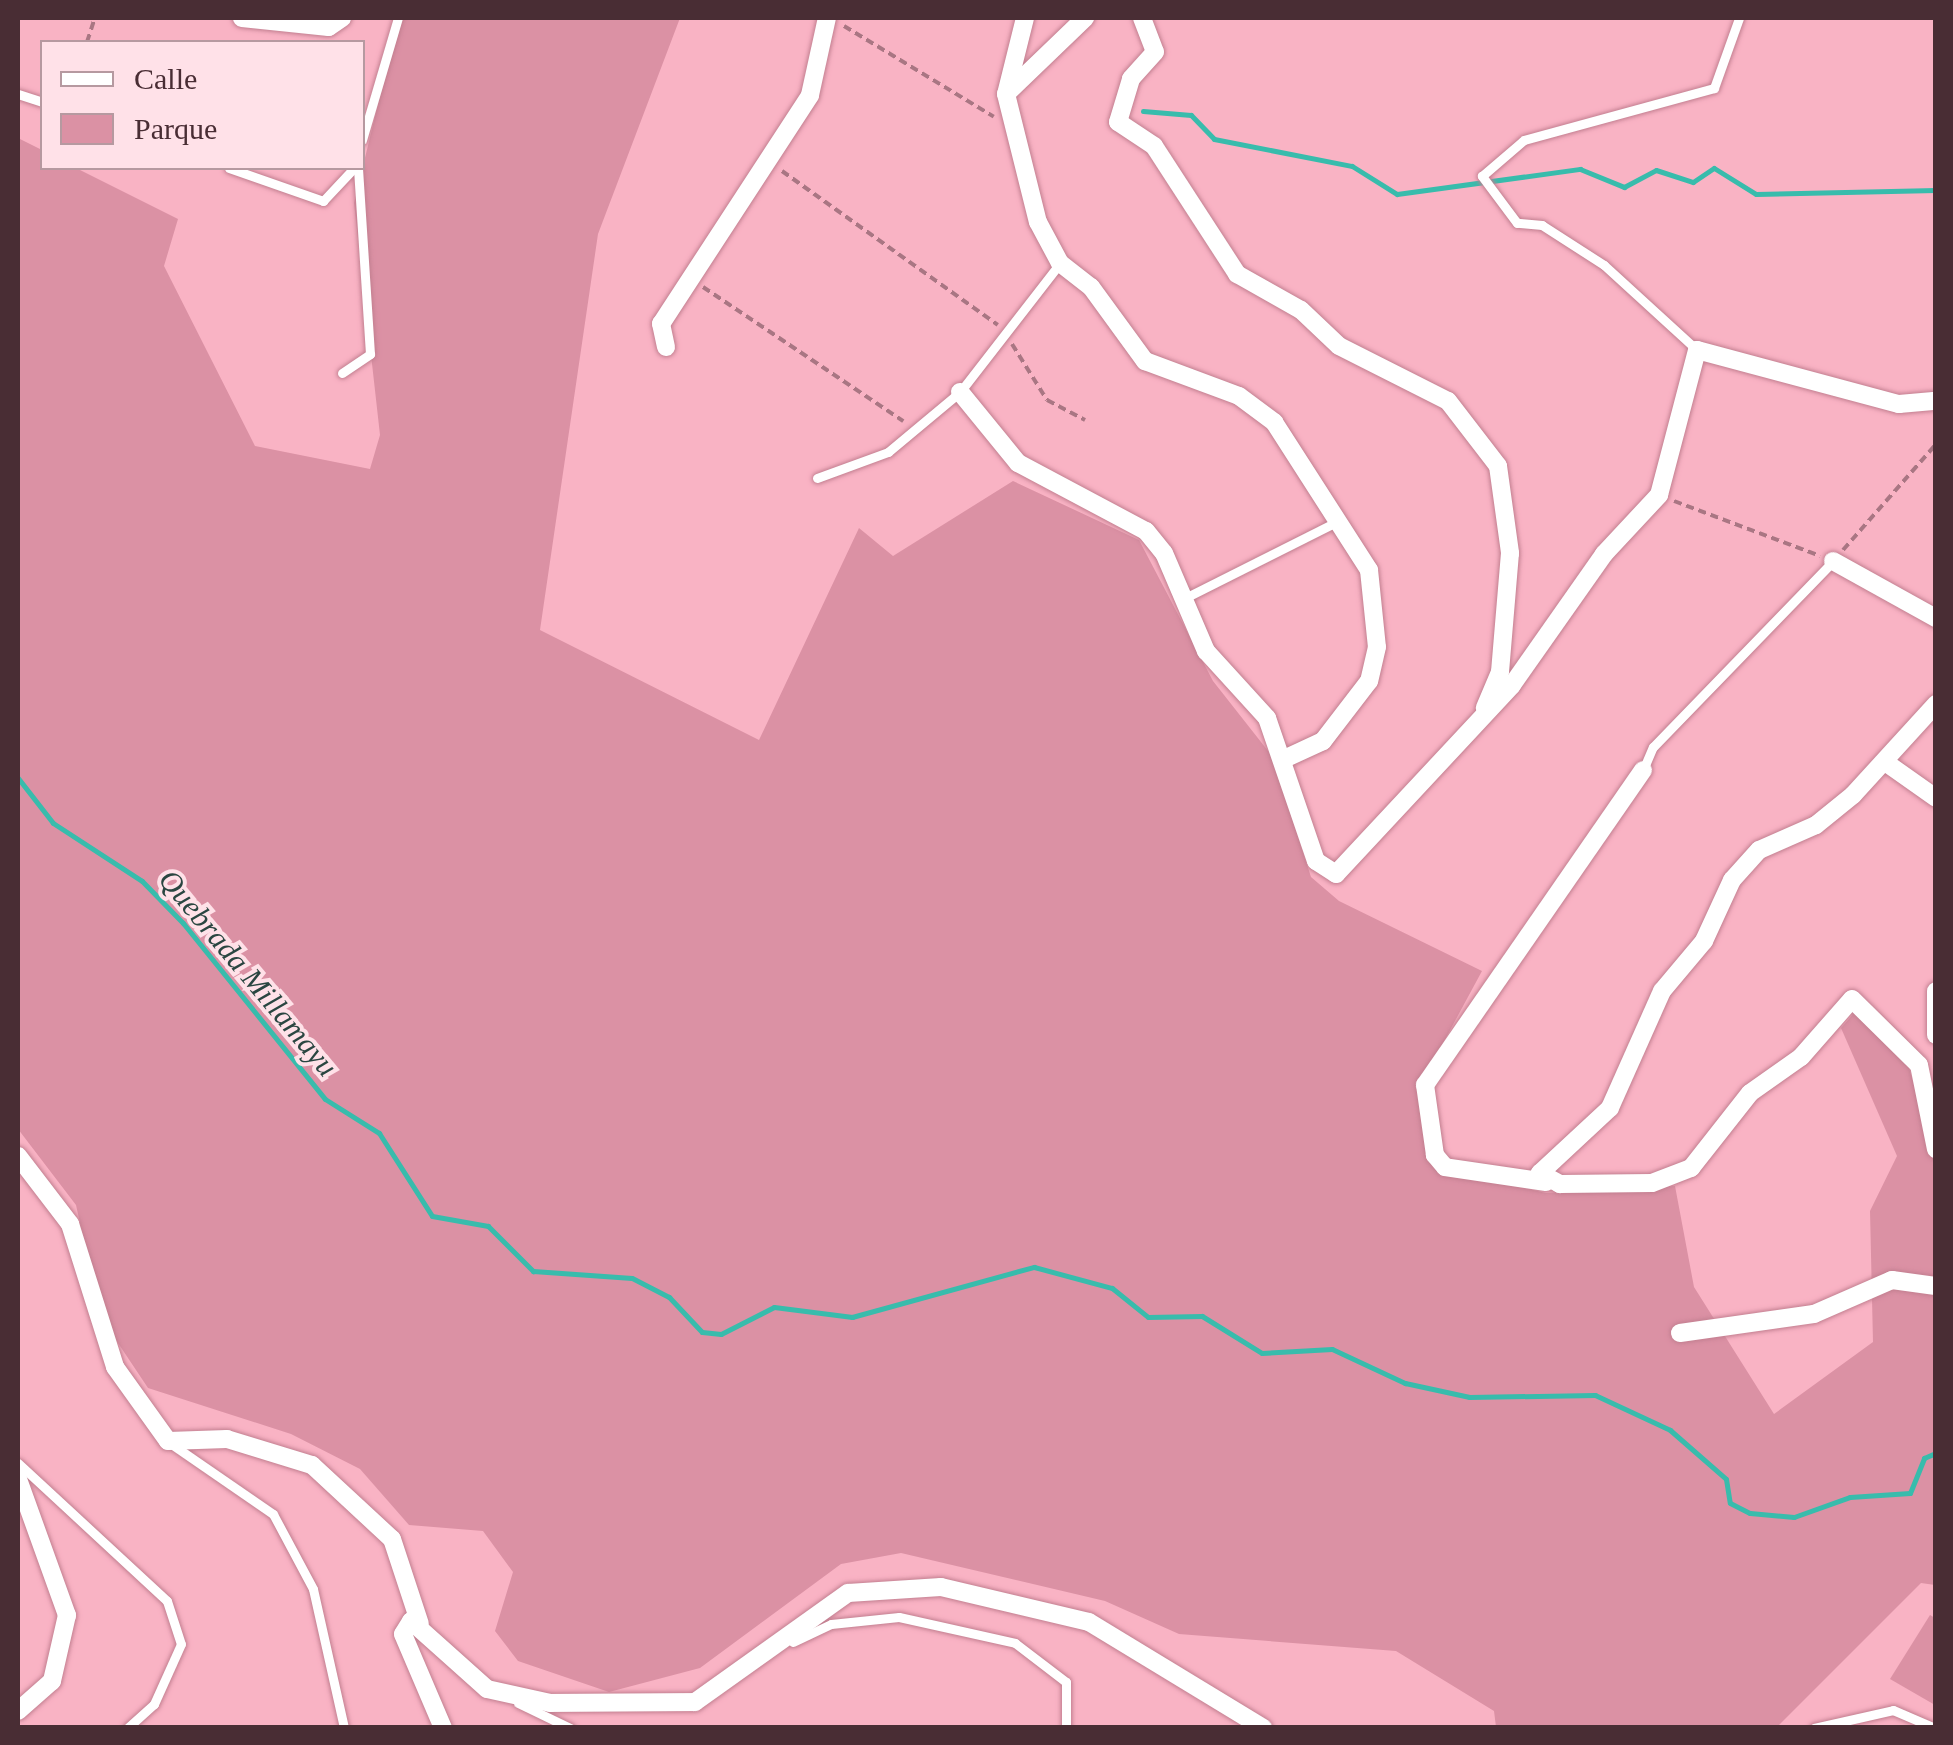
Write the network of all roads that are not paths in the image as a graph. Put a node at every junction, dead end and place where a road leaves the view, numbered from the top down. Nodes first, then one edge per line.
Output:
1 (242, 18) edge
2 (342, 18) edge
3 (398, 18) edge
4 (829, 18) edge
5 (1026, 18) edge
6 (1085, 18) edge
7 (1142, 18) edge
8 (1739, 18) edge
9 (1006, 94) junction
10 (365, 130) edge
11 (235, 170) edge
12 (354, 170) edge
13 (356, 170) edge
14 (1060, 263) junction
15 (666, 347) dead end
16 (1697, 350) junction
17 (342, 373) dead end
18 (960, 392) junction
19 (1936, 401) edge
20 (817, 478) dead end
21 (1341, 520) junction
22 (1834, 561) joint
23 (1187, 598) junction
24 (1936, 618) edge
25 (1936, 704) edge
26 (1482, 718) junction
27 (1282, 760) junction
28 (1885, 762) junction
29 (1643, 770) joint
30 (1936, 798) edge
31 (1936, 991) edge
32 (1936, 1035) edge
33 (1936, 1149) edge
34 (18, 1156) edge
35 (1546, 1182) junction
36 (1936, 1286) edge
37 (1680, 1332) dead end
38 (168, 1441) junction
39 (18, 1463) edge
40 (18, 1479) edge
41 (420, 1624) junction
42 (760, 1662) junction
43 (487, 1689) junction
44 (18, 1711) edge
45 (127, 1728) edge
46 (344, 1728) edge
47 (443, 1728) edge
48 (570, 1728) edge
49 (1066, 1728) edge
50 (1262, 1728) edge
51 (1814, 1728) edge
52 (1935, 1728) edge

1 - 2 street
3 - 10 lane
4 - 15 street
5 - 9 street
6 - 9 street
7 - 26 street
8 - 16 lane
9 - 14 street
11 - 12 lane
13 - 17 lane
14 - 18 lane
14 - 21 street
16 - 19 street
16 - 26 street
18 - 20 lane
18 - 23 street
21 - 23 lane
21 - 27 street
22 - 24 street
22 - 29 lane
23 - 27 street
25 - 28 street
26 - 27 street
28 - 30 street
28 - 35 street
29 - 35 street
31 - 32 street
33 - 35 street
34 - 38 street
36 - 37 street
38 - 41 street
38 - 46 lane
39 - 45 lane
40 - 44 street
41 - 43 street
41 - 47 street
42 - 43 street
42 - 49 lane
42 - 50 street
43 - 48 lane
51 - 52 lane

